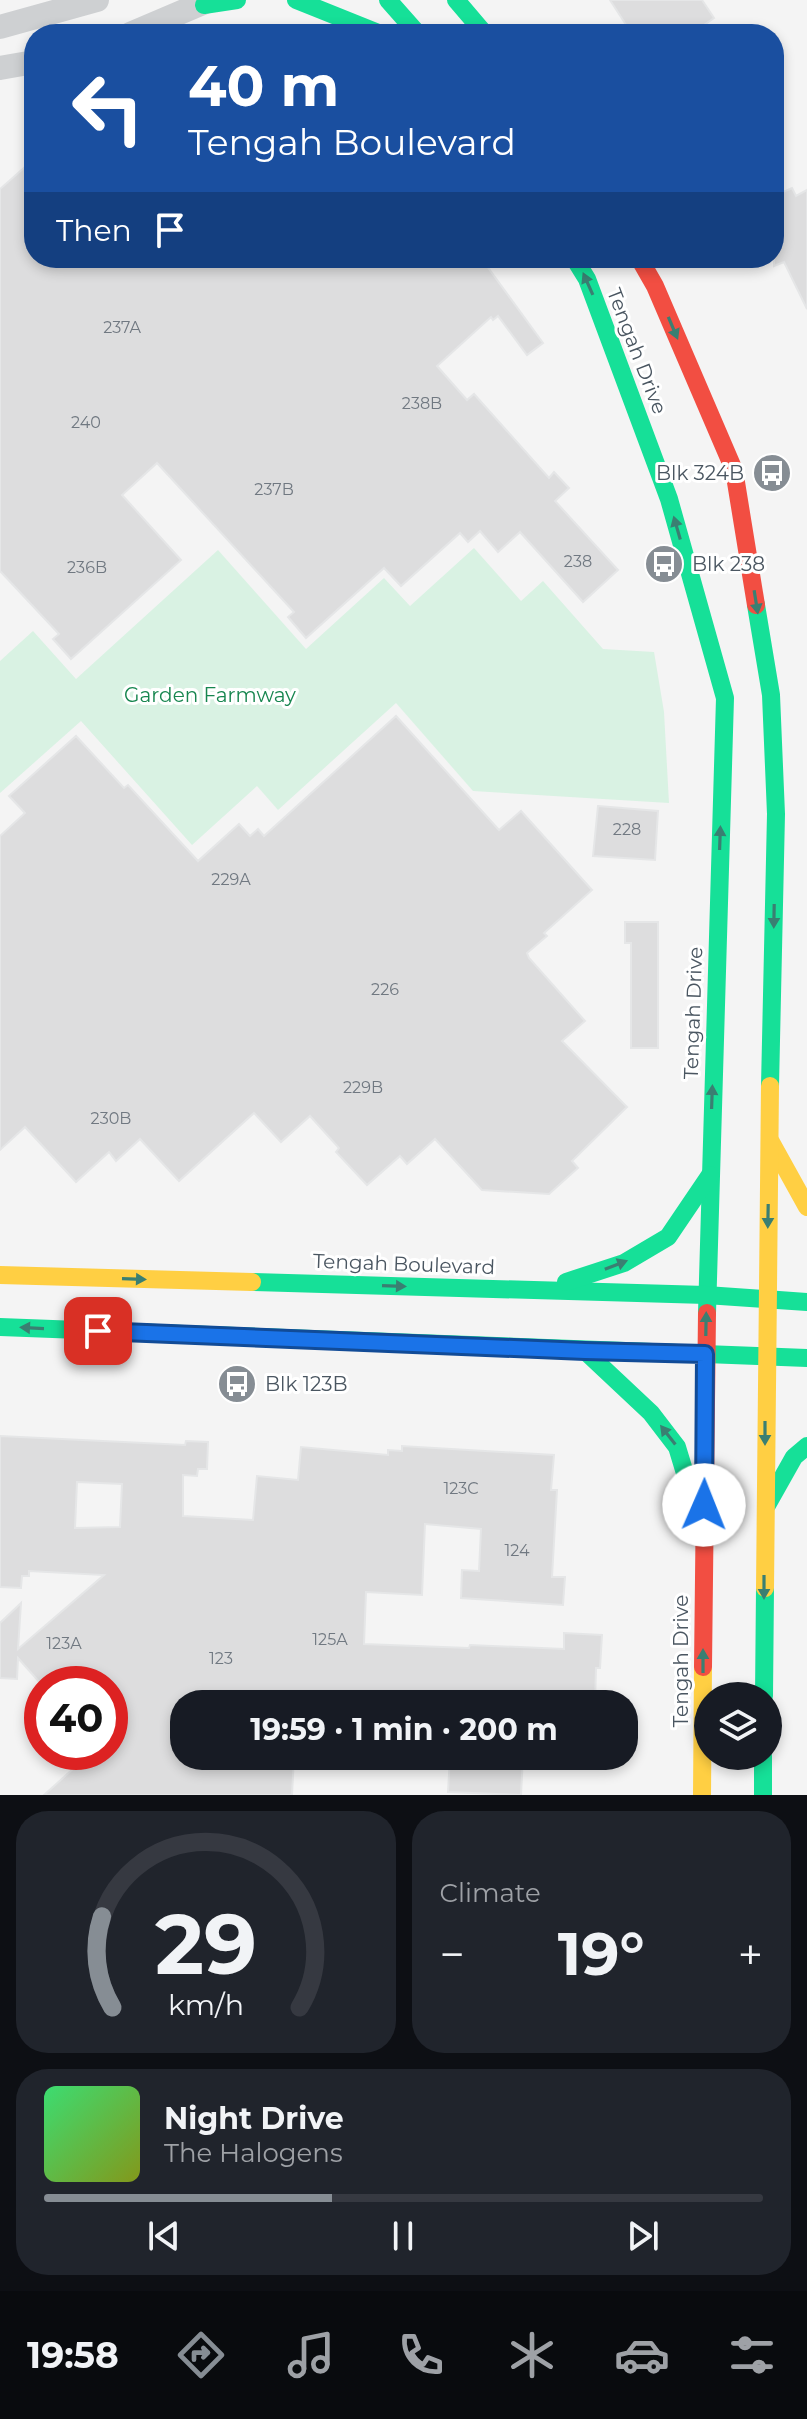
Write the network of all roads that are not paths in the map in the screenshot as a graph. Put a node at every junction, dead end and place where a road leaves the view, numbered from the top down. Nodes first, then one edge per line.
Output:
1 (97, 0) edge
2 (237, 0) edge
3 (296, 0) edge
4 (388, 0) edge
5 (207, 2) edge
6 (459, 2) edge
7 (154, 24) edge
8 (356, 24) edge
9 (409, 24) edge
10 (477, 24) edge
11 (0, 27) edge
12 (24, 64) edge
13 (0, 68) edge
14 (580, 268) edge
15 (645, 268) edge
16 (769, 1138) junction
17 (710, 1175) junction
18 (807, 1207) edge
19 (0, 1275) edge
20 (542, 1290) junction
21 (706, 1295) junction
22 (766, 1299) junction
23 (807, 1302) edge
24 (0, 1327) edge
25 (585, 1351) junction
26 (705, 1354) junction
27 (766, 1356) junction
28 (807, 1358) edge
29 (807, 1446) edge
30 (765, 1509) junction
31 (704, 1534) junction
32 (764, 1682) edge
33 (763, 1770) edge
34 (702, 1795) edge
35 (763, 1795) edge

1 - 11 street
2 - 5 street
3 - 8 street
4 - 9 street
5 - 7 street
6 - 10 street
12 - 13 street
17 -> 14 street, Tengah Drive
15 -> 16 street, Tengah Drive
16 - 18 street
16 -> 22 street, Tengah Drive
20 -> 17 street
17 - 21 street, Tengah Drive
19 -> 20 street, Tengah Boulevard
20 - 21 street, Tengah Boulevard
21 - 22 street, Tengah Boulevard
26 -> 21 street, Tengah Drive
22 - 23 street, Tengah Boulevard
22 - 27 street, Tengah Drive
25 -> 24 street
25 - 26 street
31 -> 25 street
26 - 27 street
26 - 31 street, Tengah Drive
27 - 28 street
27 -> 30 street, Tengah Drive
29 - 30 street
30 -> 32 street, Tengah Drive
34 -> 31 street, Tengah Drive
33 - 35 street

